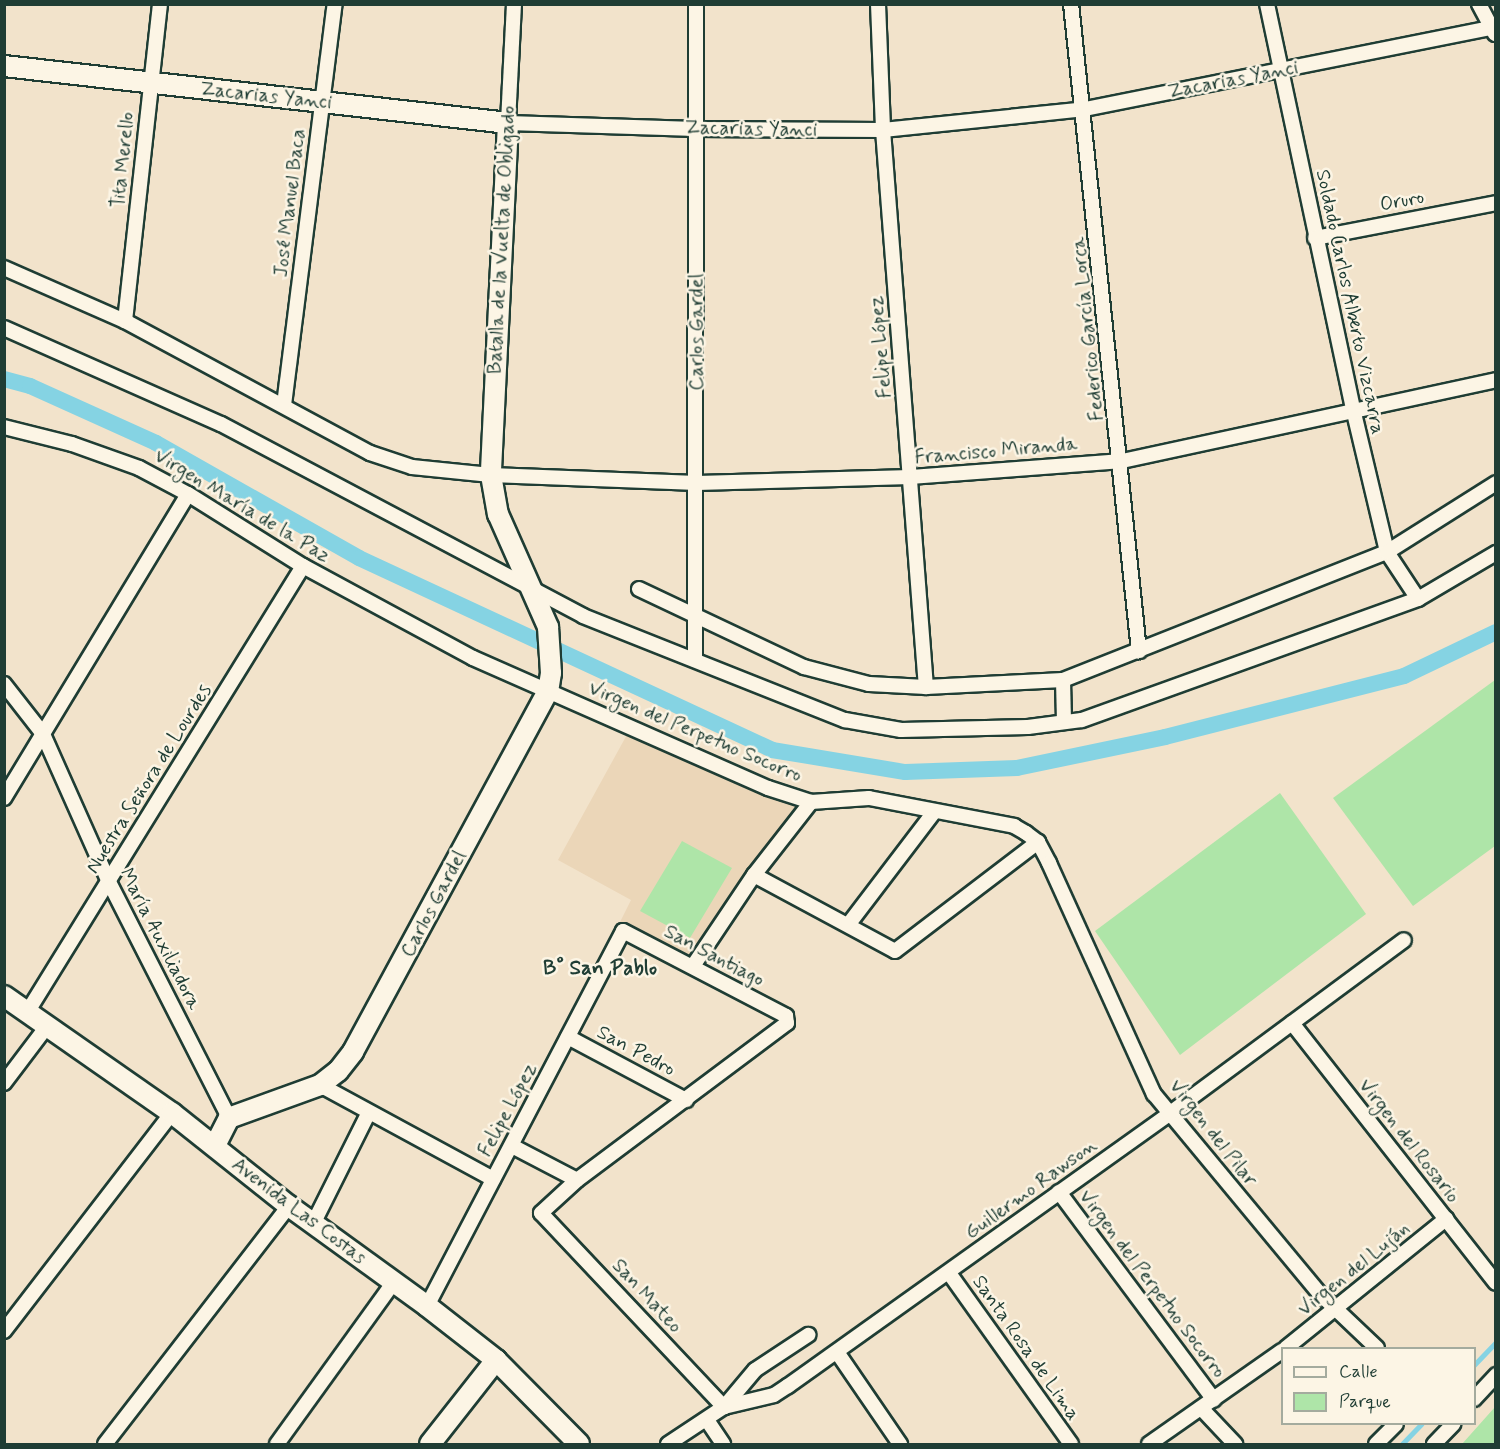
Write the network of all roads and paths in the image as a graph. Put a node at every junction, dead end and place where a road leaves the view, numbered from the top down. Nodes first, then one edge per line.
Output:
1 (160, 4) edge
2 (335, 4) edge
3 (514, 4) edge
4 (696, 4) edge
5 (878, 4) edge
6 (1071, 4) edge
7 (1267, 4) edge
8 (1479, 4) edge
9 (1493, 32) edge
10 (4, 66) edge
11 (1281, 71) junction
12 (152, 82) junction
13 (322, 102) junction
14 (1085, 109) junction
15 (508, 123) junction
16 (696, 129) junction
17 (883, 130) junction
18 (1496, 203) edge
19 (1316, 238) junction
20 (4, 268) edge
21 (124, 321) junction
22 (4, 328) edge
23 (1496, 380) edge
24 (284, 405) junction
25 (1354, 413) junction
26 (4, 427) edge
27 (1122, 460) junction
28 (491, 475) junction
29 (911, 477) junction
30 (697, 483) junction
31 (1496, 483) edge
32 (188, 494) junction
33 (1387, 552) junction
34 (1496, 553) edge
35 (303, 566) junction
36 (639, 589) dead end
37 (534, 591) junction
38 (1418, 599) junction
39 (385, 611) joint
40 (695, 617) junction
41 (1139, 651) junction
42 (695, 660) junction
43 (1063, 680) junction
44 (4, 684) edge
45 (926, 687) junction
46 (548, 691) junction
47 (1064, 722) junction
48 (43, 734) junction
49 (4, 798) edge
50 (811, 802) junction
51 (934, 812) junction
52 (1038, 842) junction
53 (754, 875) junction
54 (109, 882) junction
55 (848, 925) junction
56 (623, 931) joint
57 (1404, 940) dead end
58 (693, 966) junction
59 (4, 996) edge
60 (28, 1011) junction
61 (1292, 1023) junction
62 (48, 1025) junction
63 (568, 1037) junction
64 (4, 1083) edge
65 (320, 1085) junction
66 (686, 1100) junction
67 (369, 1112) junction
68 (172, 1113) junction
69 (1169, 1114) junction
70 (229, 1119) junction
71 (215, 1146) junction
72 (512, 1146) junction
73 (494, 1179) junction
74 (577, 1180) junction
75 (1059, 1192) junction
76 (289, 1206) junction
77 (1446, 1219) junction
78 (313, 1224) junction
79 (949, 1273) junction
80 (394, 1282) junction
81 (1496, 1284) edge
82 (427, 1306) junction
83 (1336, 1310) junction
84 (4, 1331) edge
85 (808, 1335) dead end
86 (1288, 1347) edge
87 (1376, 1347) edge
88 (837, 1352) junction
89 (1281, 1352) edge
90 (496, 1360) junction
91 (1496, 1375) edge
92 (1476, 1397) edge
93 (1214, 1400) junction
94 (724, 1407) junction
95 (1201, 1408) junction
96 (707, 1420) junction
97 (1395, 1425) edge
98 (1452, 1425) edge
99 (105, 1444) edge
100 (277, 1444) edge
101 (430, 1444) edge
102 (579, 1444) edge
103 (668, 1444) edge
104 (723, 1444) edge
105 (900, 1444) edge
106 (1071, 1444) edge
107 (1149, 1444) edge
108 (1235, 1444) edge
109 (1376, 1444) edge
110 (1435, 1444) edge

1 - 12 street, Tita Merello
2 - 13 street, José Manuel Baca
3 - 15 street, Batalla de la Vuelta de Obligado
4 - 16 street, Carlos Gardel
5 - 17 street, Felipe López
6 - 14 street, Federico García Lorca
7 - 11 street, Soldado Carlos Alberto Vizcarra
8 - 9 street
9 - 11 street, Zacarias Yanci
10 - 12 street, Zacarias Yanci
11 - 14 street, Zacarias Yanci
11 - 19 street, Soldado Carlos Alberto Vizcarra
12 - 13 street, Zacarias Yanci
12 - 21 street, Tita Merello
13 - 15 street, Zacarias Yanci
13 - 24 street, José Manuel Baca
14 - 17 street, Zacarias Yanci
14 - 27 street, Federico García Lorca
15 - 16 street, Zacarias Yanci
15 - 28 street, Batalla de la Vuelta de Obligado
16 - 17 street, Zacarias Yanci
16 - 30 street, Carlos Gardel
17 - 29 street, Felipe López
18 - 19 street, Oruro
19 - 25 street, Soldado Carlos Alberto Vizcarra
20 - 21 street, Francisco Miranda
21 - 24 street, Francisco Miranda
22 - 37 street
23 - 25 street, Francisco Miranda
24 - 28 street, Francisco Miranda
25 - 27 street, Francisco Miranda
25 - 33 street, Soldado Carlos Alberto Vizcarra
26 - 32 street, Virgen María de la Paz
27 - 29 street, Francisco Miranda
27 - 41 street, Federico García Lorca
28 - 30 street, Francisco Miranda
28 - 37 street, Batalla de la Vuelta de Obligado
29 - 30 street, Francisco Miranda
29 - 45 street, Felipe López
30 - 40 street, Carlos Gardel
31 - 33 street
32 - 35 street, Virgen María de la Paz
32 - 48 street
33 - 38 street, Soldado Carlos Alberto Vizcarra
33 - 41 street
34 - 38 street
35 - 39 street, Virgen María de la Paz
35 - 54 street, Nuestra Señora de Lourdes
36 - 40 street
37 - 42 street
37 - 46 street, Carlos Gardel
38 - 47 street
39 - 46 street, Virgen del Perpetuo Socorro
40 - 42 street, Carlos Gardel
40 - 45 street
41 - 43 street
42 - 47 street
43 - 45 street
43 - 47 street
44 - 48 street, María Auxiliadora
46 - 50 street, Virgen del Perpetuo Socorro
46 - 65 street, Carlos Gardel
48 - 49 street
48 - 54 street, María Auxiliadora
50 - 51 street, Virgen del Perpetuo Socorro
50 - 53 street
51 - 52 street, Virgen del Perpetuo Socorro
51 - 55 street
52 - 55 street
52 - 69 street, Virgen del Pilar
53 - 55 street
53 - 58 street
54 - 60 street, Nuestra Señora de Lourdes
54 - 70 street, María Auxiliadora
56 - 58 street, San Santiago
56 - 63 street, Felipe López
57 - 61 street, Guillermo Rawson
58 - 66 street, San Santiago
59 - 60 street, Avenida Las Costas
60 - 62 street, Avenida Las Costas
61 - 69 street, Guillermo Rawson
61 - 77 street, Virgen del Rosario
62 - 64 street
62 - 68 street, Avenida Las Costas
63 - 66 street, San Pedro
63 - 72 street, Felipe López
65 - 67 street
65 - 70 street, Carlos Gardel
66 - 74 street
67 - 73 street
67 - 78 street
68 - 71 street, Avenida Las Costas
68 - 84 street
69 - 75 street, Guillermo Rawson
69 - 83 street, Virgen del Pilar
70 - 71 street
71 - 76 street, Avenida Las Costas
72 - 73 street, Felipe López
72 - 74 street
73 - 82 street, Felipe López
74 - 94 street, San Mateo
75 - 79 street, Guillermo Rawson
75 - 93 street, Virgen del Perpetuo Socorro
76 - 78 street, Avenida Las Costas
76 - 99 street
77 - 81 street, Virgen del Rosario
77 - 83 street, Virgen del Luján
78 - 80 street, Avenida Las Costas
79 - 88 street, Guillermo Rawson
79 - 106 street, Santa Rosa de Lima
80 - 82 street, Avenida Las Costas
80 - 100 street
82 - 90 street, Avenida Las Costas
83 - 86 street, Virgen del Luján
83 - 87 street, Virgen del Pilar
85 - 94 street
88 - 94 street, Guillermo Rawson
88 - 105 street
89 - 93 street, Virgen del Luján
90 - 101 street
90 - 102 street, Avenida Las Costas
91 - 92 street
93 - 95 street, Virgen del Luján
94 - 96 street, Guillermo Rawson
95 - 107 street, Virgen del Luján
95 - 108 street, Virgen del Perpetuo Socorro
96 - 103 street, Guillermo Rawson
96 - 104 street
97 - 109 street
98 - 110 street

